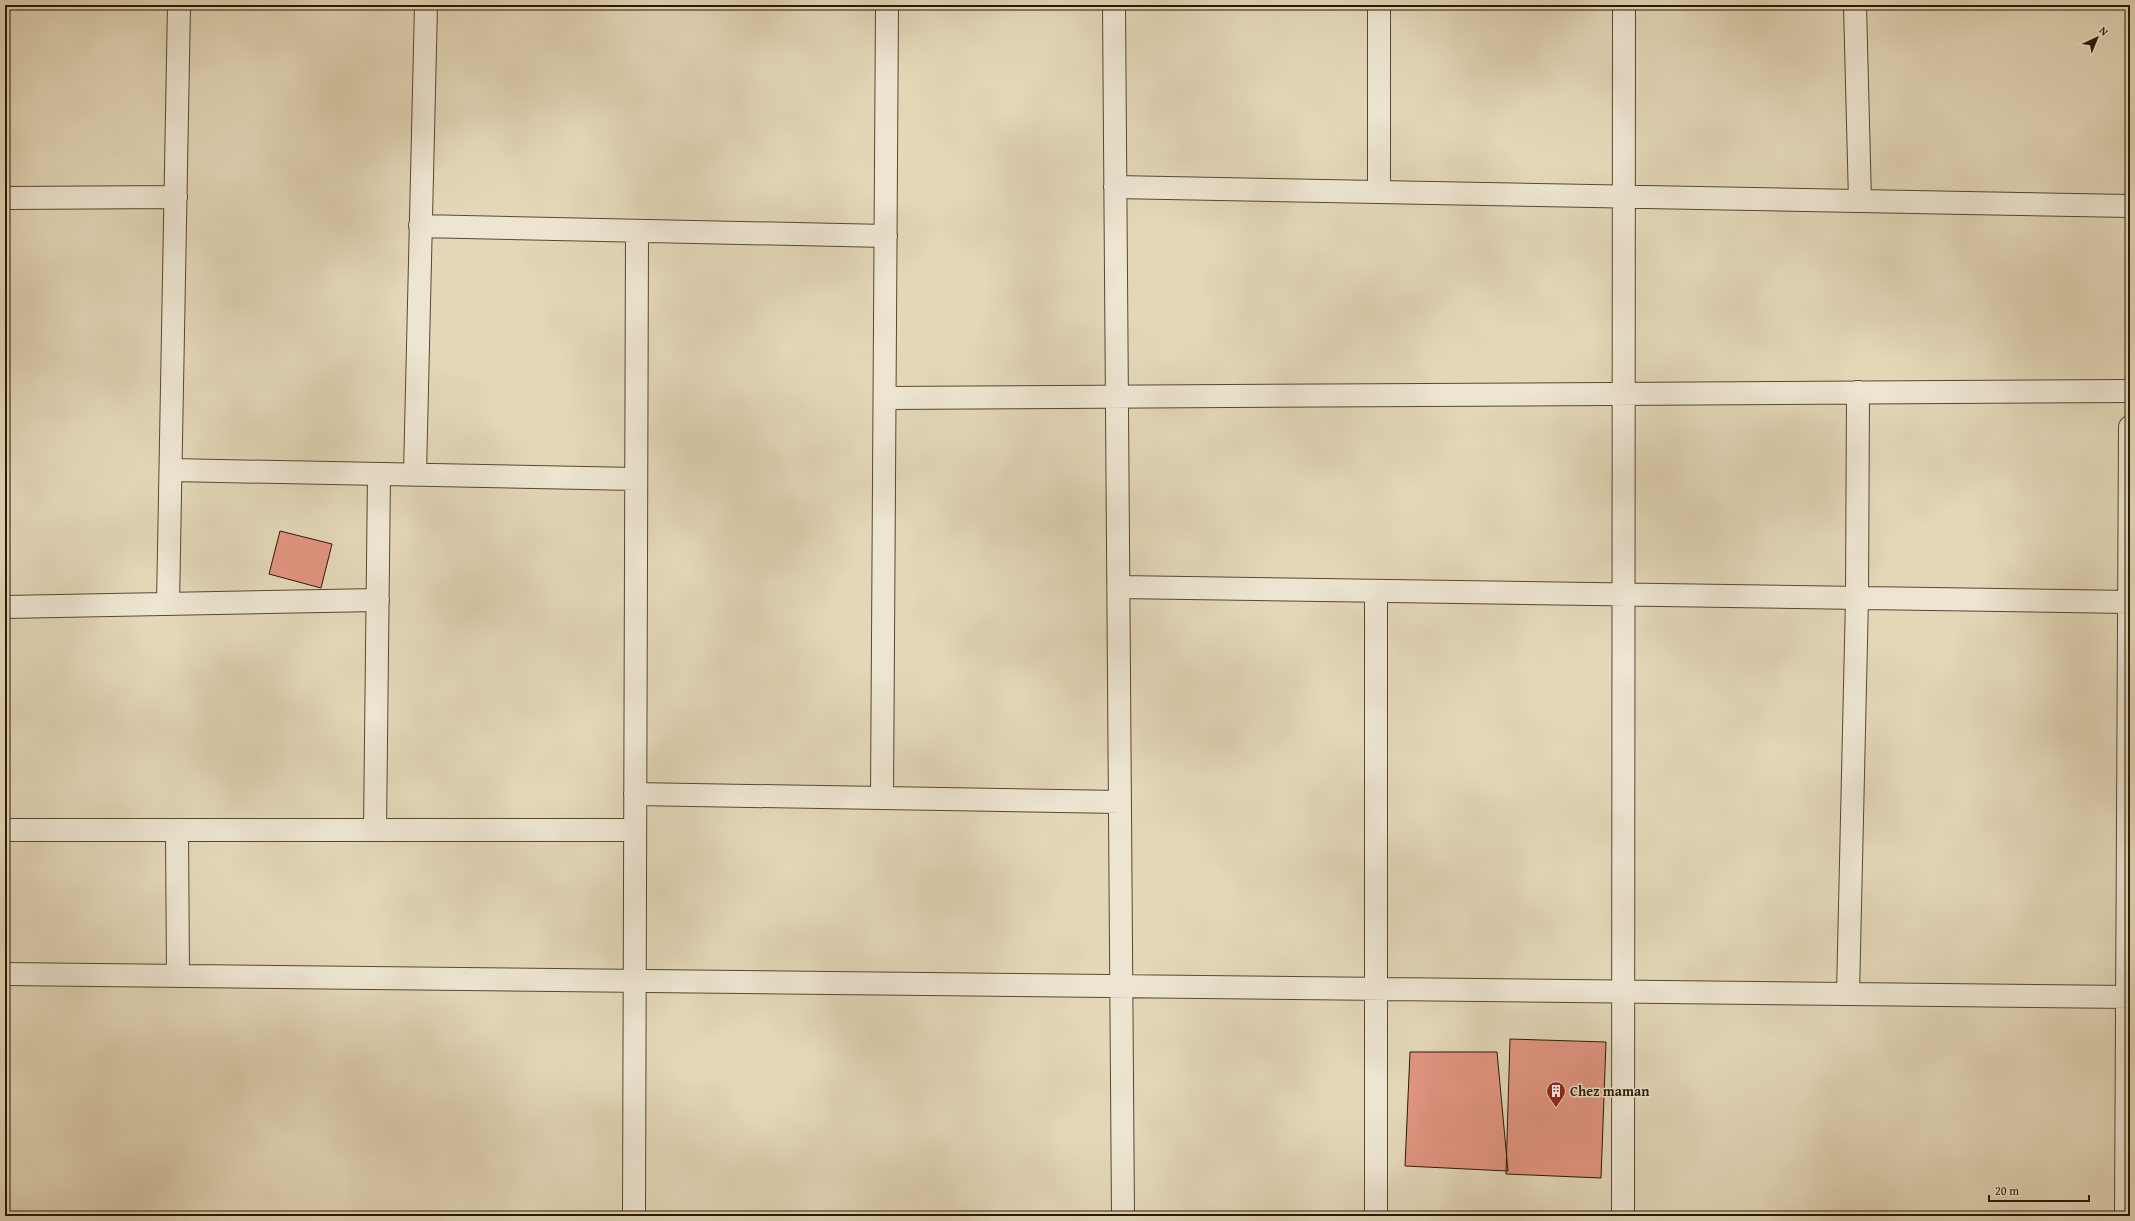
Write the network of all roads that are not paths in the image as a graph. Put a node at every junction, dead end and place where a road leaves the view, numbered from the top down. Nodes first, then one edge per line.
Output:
1 (179, 5) edge
2 (426, 5) edge
3 (887, 5) edge
4 (1114, 5) edge
5 (1379, 5) edge
6 (1624, 5) edge
7 (1855, 5) edge
8 (1116, 187) junction
9 (1379, 192) junction
10 (176, 197) junction
11 (1624, 197) junction
12 (5, 198) edge
13 (1860, 201) junction
14 (2130, 206) edge
15 (420, 226) junction
16 (637, 231) junction
17 (886, 236) junction
18 (2130, 391) edge
19 (1858, 392) junction
20 (1624, 394) junction
21 (1118, 396) junction
22 (885, 398) junction
23 (2130, 428) edge
24 (171, 470) junction
25 (379, 474) junction
26 (415, 474) junction
27 (636, 478) junction
28 (1119, 587) junction
29 (1376, 591) junction
30 (1624, 595) junction
31 (1857, 598) junction
32 (378, 600) junction
33 (2130, 602) edge
34 (168, 604) junction
35 (5, 607) edge
36 (635, 794) junction
37 (882, 798) junction
38 (1120, 802) junction
39 (5, 830) edge
40 (177, 830) junction
41 (375, 830) junction
42 (635, 830) junction
43 (5, 974) edge
44 (178, 976) junction
45 (634, 980) junction
46 (1121, 986) junction
47 (1376, 989) junction
48 (1624, 992) junction
49 (1848, 994) junction
50 (2129, 997) edge
51 (634, 1216) edge
52 (1123, 1216) edge
53 (1376, 1216) edge
54 (1623, 1216) edge
55 (2126, 1216) edge

1 - 10 street
2 - 15 street
3 - 17 street
4 - 8 street
5 - 9 street
6 - 11 street
7 - 13 street
8 - 9 street
8 - 21 street
9 - 11 street
10 - 12 street
10 - 24 street
11 - 13 street
11 - 20 street
13 - 14 street
15 - 16 street
15 - 26 street
16 - 17 street
16 - 27 street
17 - 22 street
18 - 19 street
19 - 20 street
19 - 31 street
20 - 21 street
20 - 30 street
21 - 22 street
21 - 28 street
22 - 37 street
23 - 33 street
24 - 25 street
24 - 34 street
25 - 26 street
25 - 32 street
26 - 27 street
27 - 36 street
28 - 29 street
28 - 38 street
29 - 30 street
29 - 47 street
30 - 31 street
30 - 48 street
31 - 33 street
31 - 49 street
32 - 34 street
32 - 41 street
33 - 50 street
34 - 35 street
36 - 37 street
36 - 42 street
37 - 38 street
38 - 46 street
39 - 40 street
40 - 41 street
40 - 44 street
41 - 42 street
42 - 45 street
43 - 44 street
44 - 45 street
45 - 46 street
45 - 51 street
46 - 47 street
46 - 52 street
47 - 48 street
47 - 53 street
48 - 49 street
48 - 54 street
49 - 50 street
50 - 55 street

